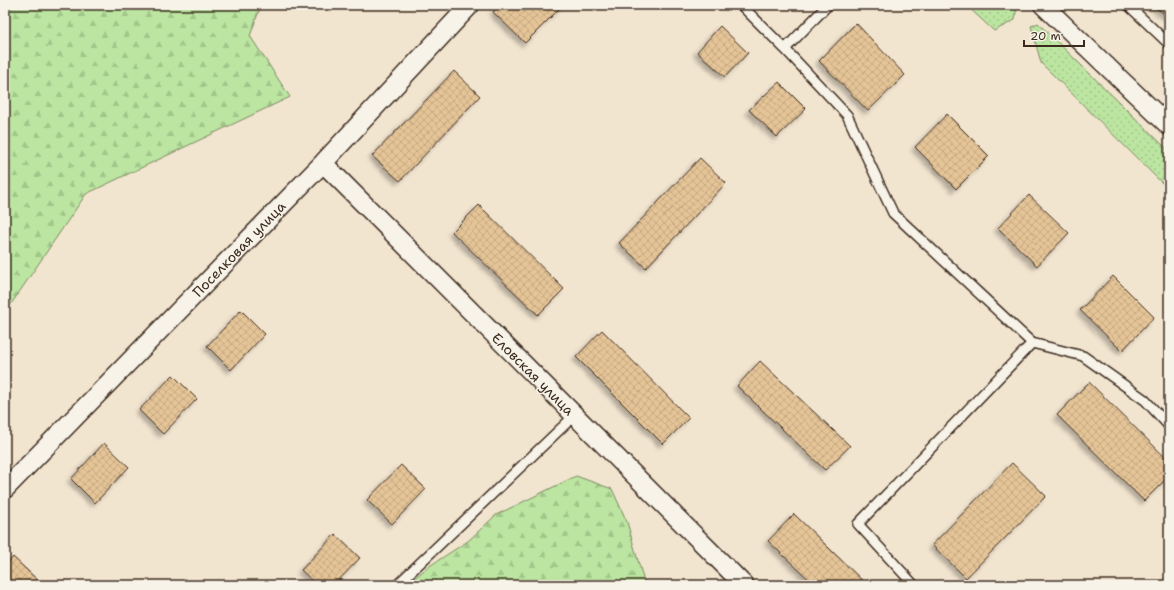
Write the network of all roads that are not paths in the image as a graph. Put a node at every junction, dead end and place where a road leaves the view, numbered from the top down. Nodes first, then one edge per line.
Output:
1 (470, 5) edge
2 (741, 5) edge
3 (828, 5) edge
4 (1043, 5) edge
5 (1128, 5) edge
6 (1169, 44) edge
7 (785, 49) junction
8 (1169, 126) edge
9 (322, 163) junction
10 (1032, 343) junction
11 (575, 415) junction
12 (1169, 426) edge
13 (5, 489) edge
14 (397, 585) edge
15 (744, 585) edge
16 (914, 585) edge

1 - 9 street, Поселковая улица
2 - 7 lane
3 - 7 lane
4 - 8 street
5 - 6 lane
7 - 10 lane
9 - 11 street, Еловская улица
9 - 13 street, Поселковая улица
10 - 12 lane
10 - 16 lane
11 - 14 lane
11 - 15 street, Еловская улица

